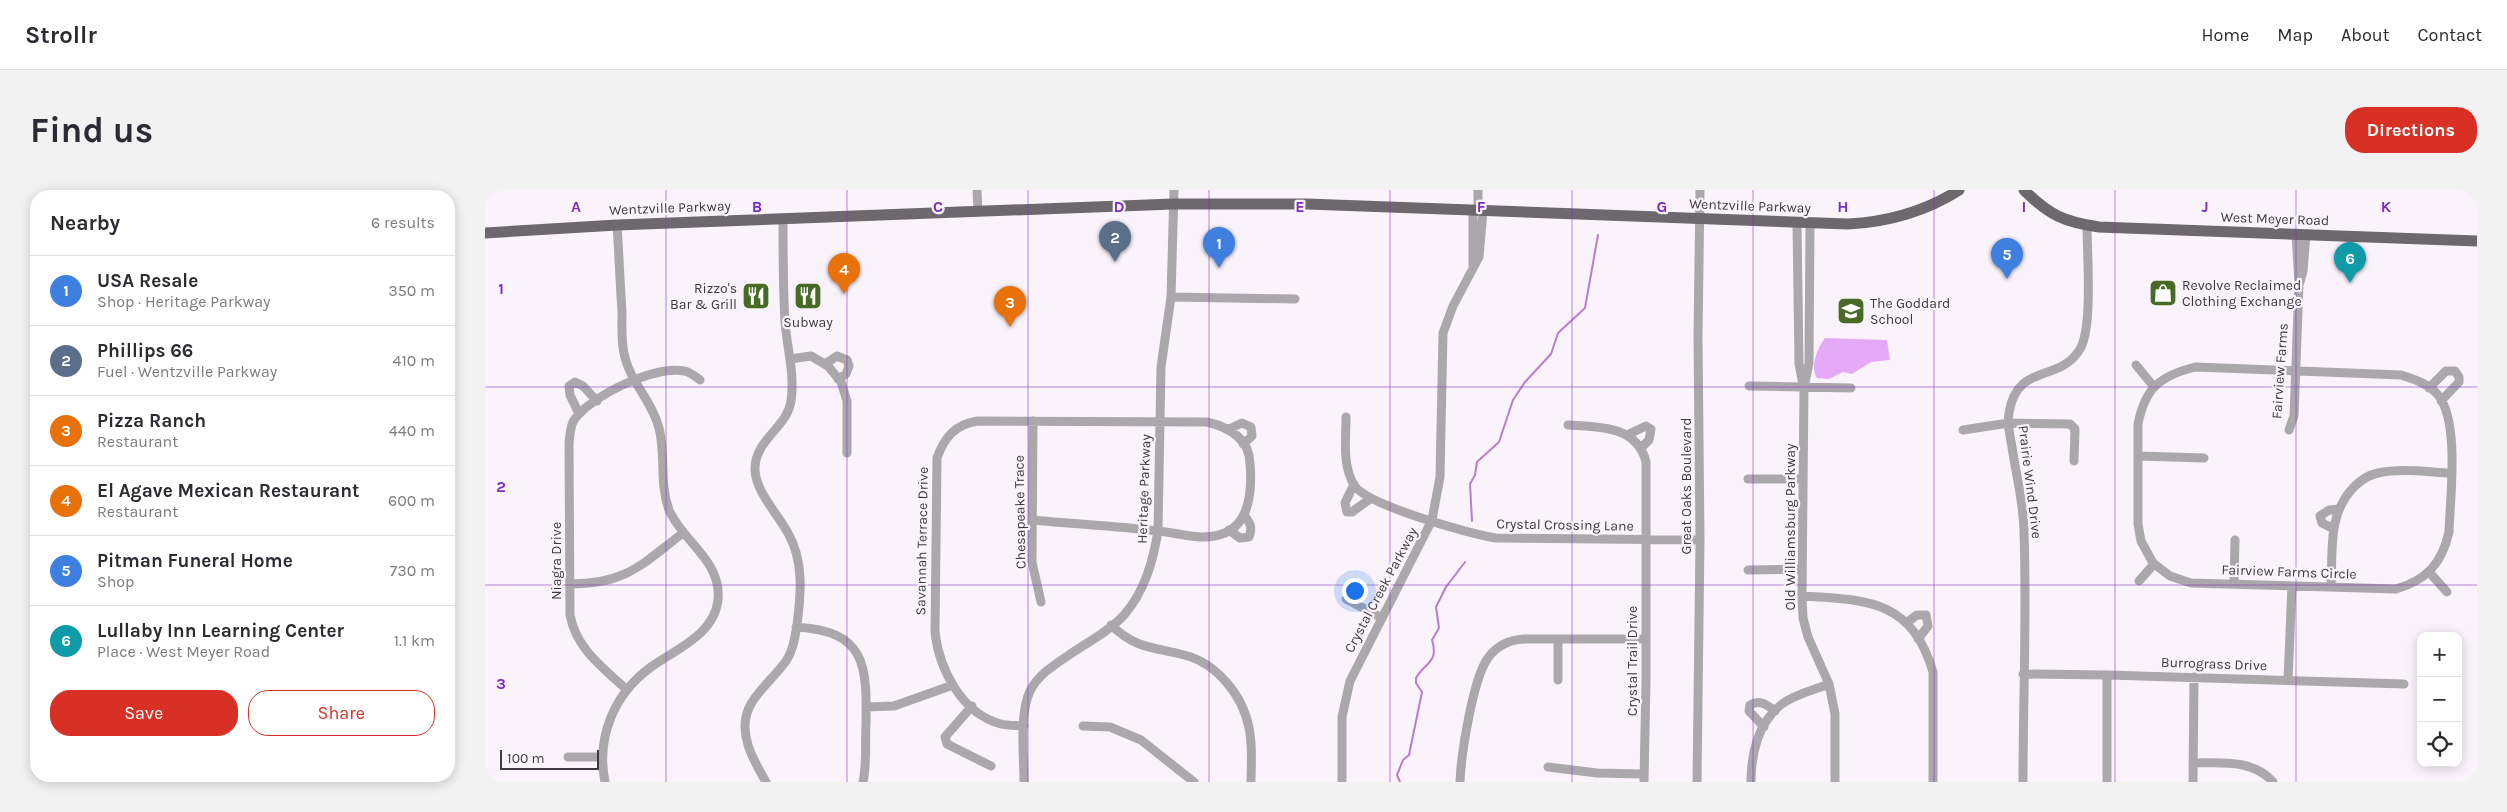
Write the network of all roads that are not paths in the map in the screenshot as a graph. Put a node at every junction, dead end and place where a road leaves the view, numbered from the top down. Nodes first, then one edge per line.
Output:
1 (977, 190) edge
2 (1174, 190) edge
3 (1478, 190) edge
4 (1700, 190) edge
5 (1959, 190) edge
6 (2023, 191) edge
7 (1173, 204) junction
8 (978, 211) junction
9 (1478, 211) junction
10 (783, 220) junction
11 (1699, 220) junction
12 (1797, 223) junction
13 (1810, 224) junction
14 (617, 225) junction
15 (2087, 225) junction
16 (485, 232) edge
17 (2301, 234) junction
18 (2477, 241) edge
19 (1797, 286) junction
20 (1810, 286) junction
21 (1171, 296) junction
22 (1295, 299) dead end
23 (790, 359) junction
24 (825, 364) junction
25 (2136, 365) dead end
26 (2295, 370) junction
27 (634, 379) junction
28 (839, 379) junction
29 (700, 380) dead end
30 (1749, 386) dead end
31 (2154, 386) junction
32 (1804, 388) junction
33 (1851, 388) dead end
34 (2429, 388) junction
35 (597, 400) junction
36 (2441, 401) junction
37 (579, 414) junction
38 (1346, 417) dead end
39 (1033, 421) junction
40 (1160, 423) junction
41 (2009, 423) junction
42 (1567, 425) dead end
43 (1229, 429) junction
44 (1963, 430) dead end
45 (2289, 430) dead end
46 (1627, 435) junction
47 (1243, 444) junction
48 (1641, 448) junction
49 (847, 453) dead end
50 (2138, 456) junction
51 (2204, 458) dead end
52 (2074, 461) dead end
53 (2451, 473) junction
54 (1748, 479) dead end
55 (1803, 479) junction
56 (1353, 484) junction
57 (1370, 499) junction
58 (2339, 509) junction
59 (1244, 515) junction
60 (1033, 520) junction
61 (1432, 520) junction
62 (2334, 529) junction
63 (1229, 530) junction
64 (1158, 531) junction
65 (683, 533) junction
66 (1646, 540) junction
67 (1700, 540) junction
68 (2235, 540) dead end
69 (2154, 564) junction
70 (1803, 569) junction
71 (1748, 570) dead end
72 (2429, 572) junction
73 (2139, 581) dead end
74 (570, 584) junction
75 (2234, 584) junction
76 (2292, 586) junction
77 (2331, 587) junction
78 (2447, 592) dead end
79 (1802, 596) junction
80 (1346, 599) dead end
81 (1041, 602) dead end
82 (1381, 618) junction
83 (1906, 623) junction
84 (1111, 625) junction
85 (796, 626) junction
86 (1557, 639) junction
87 (1646, 639) junction
88 (1918, 639) junction
89 (2023, 674) junction
90 (2107, 675) junction
91 (2194, 677) junction
92 (1558, 680) dead end
93 (2288, 680) junction
94 (1829, 684) junction
95 (2404, 684) dead end
96 (953, 685) junction
97 (626, 689) junction
98 (973, 706) junction
99 (866, 708) junction
100 (1775, 711) junction
101 (1025, 726) junction
102 (1083, 726) dead end
103 (1764, 727) junction
104 (568, 757) dead end
105 (601, 757) junction
106 (2193, 763) junction
107 (991, 766) dead end
108 (1548, 768) dead end
109 (1644, 778) edge
110 (605, 782) edge
111 (766, 782) edge
112 (863, 782) edge
113 (1024, 782) edge
114 (1195, 782) edge
115 (1251, 782) edge
116 (1342, 782) edge
117 (1460, 782) edge
118 (1697, 782) edge
119 (1751, 782) edge
120 (1835, 782) edge
121 (1933, 782) edge
122 (2023, 782) edge
123 (2107, 782) edge
124 (2193, 782) edge
125 (2273, 782) edge

1 - 8 street
2 - 7 street, Heritage Parkway
3 - 9 street, Crystal Creek Parkway
4 - 11 street, Great Oaks Boulevard
5 - 13 main road, Wentzville Parkway
6 - 15 main road, West Meyer Road
7 - 8 main road, Wentzville Parkway
7 - 9 main road, Wentzville Parkway
7 - 21 street, Heritage Parkway
8 - 10 main road, Wentzville Parkway
9 - 11 main road, Wentzville Parkway
9 - 61 street, Crystal Creek Parkway
10 - 14 main road, Wentzville Parkway
10 - 23 street
11 - 12 main road, Wentzville Parkway
11 - 67 street, Great Oaks Boulevard
12 - 13 main road, Wentzville Parkway
12 - 19 street, Old Williamsburg Parkway
13 - 20 street, Old Williamsburg Parkway
14 - 16 main road, Wentzville Parkway
14 - 27 street
15 - 17 main road, West Meyer Road
15 - 41 street, Prairie Wind Drive
17 - 18 main road, West Meyer Road
17 - 26 street, Fairview Farms
19 - 20 street
19 - 32 street, Old Williamsburg Parkway
20 - 32 street, Old Williamsburg Parkway
21 - 22 street
21 - 40 street, Heritage Parkway
23 - 24 street
23 - 85 street
24 - 28 street
24 - 28 street
25 - 31 street
26 - 31 street, Fairview Farms Circle
26 - 34 street, Fairview Farms Circle
26 - 45 street, Fairview Farms
27 - 29 street
27 - 35 street
27 - 65 street
28 - 49 street
30 - 32 street
31 - 50 street, Fairview Farms Circle
32 - 33 street
32 - 55 street, Old Williamsburg Parkway
34 - 36 street, Fairview Farms Circle
34 - 36 street
35 - 37 street
35 - 37 street
36 - 53 street, Fairview Farms Circle
37 - 74 street, Niagra Drive
38 - 56 street
39 - 40 street, Savannah Terrace Drive
39 - 60 street, Chesapeake Trace
39 - 96 street, Savannah Terrace Drive
40 - 43 street
40 - 64 street, Heritage Parkway
41 - 44 street
41 - 52 street
41 - 89 street, Prairie Wind Drive
42 - 46 street
43 - 47 street
43 - 47 street
46 - 48 street
46 - 48 street
47 - 59 street
48 - 66 street, Crystal Trail Drive
50 - 51 street
50 - 69 street, Fairview Farms Circle
53 - 58 street
53 - 72 street, Fairview Farms Circle
54 - 55 street
55 - 70 street, Old Williamsburg Parkway
56 - 57 street
56 - 57 street
57 - 61 street, Crystal Crossing Lane
58 - 62 street
58 - 62 street
59 - 63 street
59 - 63 street
60 - 64 street
60 - 81 street, Chesapeake Trace
61 - 66 street, Crystal Crossing Lane
61 - 82 street, Crystal Creek Parkway
62 - 77 street
63 - 64 street
64 - 84 street, Heritage Parkway
65 - 74 street
65 - 97 street
66 - 67 street, Crystal Crossing Lane
66 - 87 street, Crystal Trail Drive
67 - 118 street, Great Oaks Boulevard
68 - 75 street
69 - 73 street
69 - 75 street, Fairview Farms Circle
70 - 71 street
70 - 79 street, Old Williamsburg Parkway
72 - 77 street, Fairview Farms Circle
72 - 78 street
74 - 97 street, Niagra Drive
75 - 76 street, Fairview Farms Circle
76 - 77 street, Fairview Farms Circle
76 - 93 street
79 - 83 street
79 - 94 street, Old Williamsburg Parkway
80 - 82 street
82 - 116 street, Crystal Creek Parkway
83 - 88 street
83 - 88 street
84 - 101 street, Heritage Parkway
84 - 115 street
85 - 99 street
85 - 111 street
86 - 87 street
86 - 92 street
86 - 117 street
87 - 109 street, Crystal Trail Drive
88 - 121 street
89 - 90 street, Burrograss Drive
89 - 122 street, Prairie Wind Drive
90 - 91 street, Burrograss Drive
90 - 123 street
91 - 93 street, Burrograss Drive
91 - 106 street
93 - 95 street, Burrograss Drive
94 - 100 street
94 - 120 street, Old Williamsburg Parkway
96 - 98 street, Savannah Terrace Drive
96 - 99 street
97 - 105 street
98 - 101 street, Savannah Terrace Drive
98 - 107 street
99 - 112 street
100 - 103 street
100 - 103 street
101 - 113 street, Heritage Parkway
102 - 114 street
103 - 119 street
104 - 105 street
105 - 110 street
106 - 124 street
106 - 125 street
108 - 109 street

